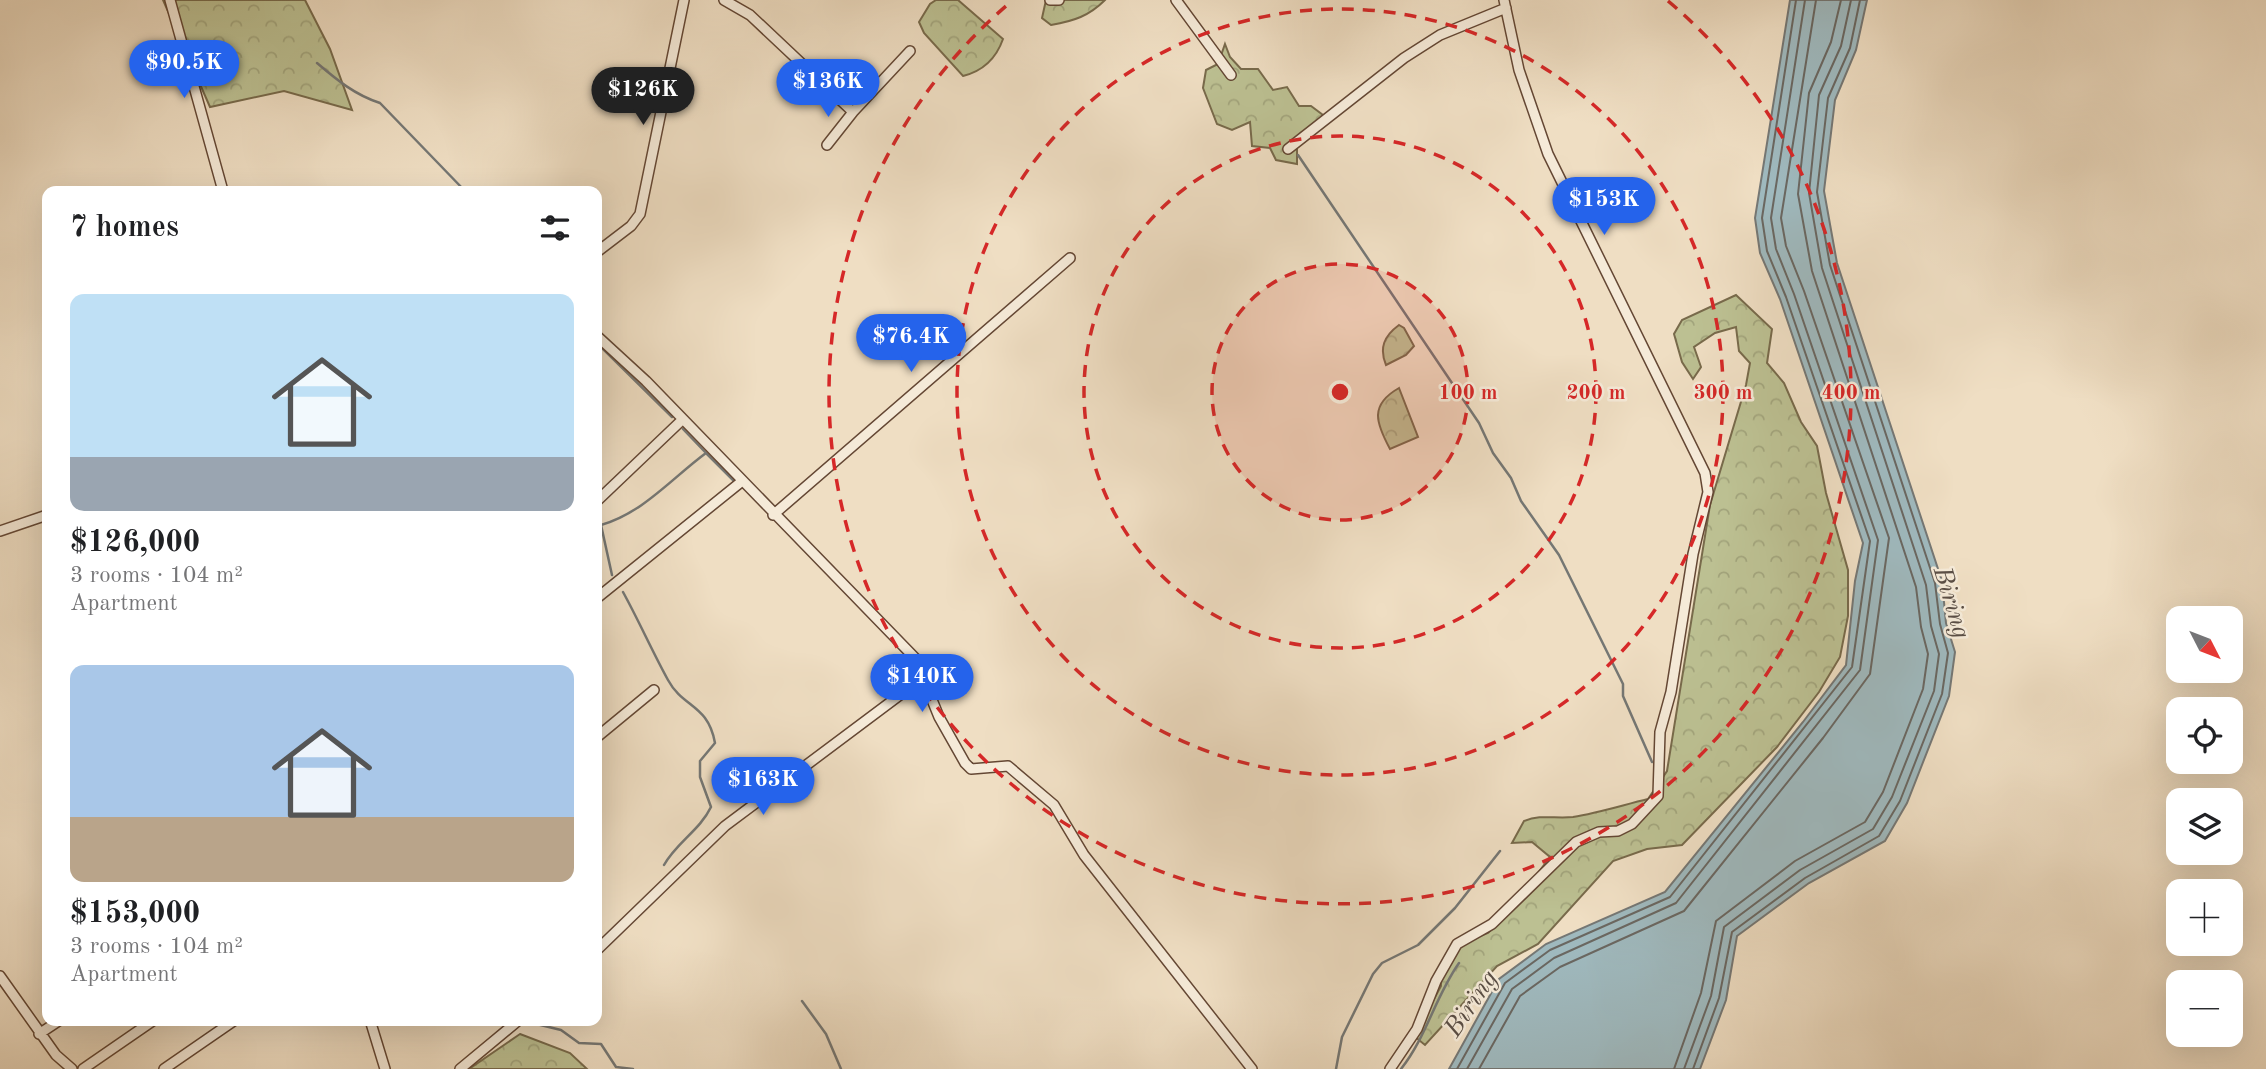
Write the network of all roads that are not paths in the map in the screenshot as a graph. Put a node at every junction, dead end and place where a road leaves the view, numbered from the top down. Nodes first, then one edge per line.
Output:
1 (170, 0) edge
2 (684, 0) edge
3 (724, 0) edge
4 (1050, 0) edge
5 (1059, 0) edge
6 (1176, 0) edge
7 (1505, 4) edge
8 (910, 51) dead end
9 (1231, 75) dead end
10 (853, 113) junction
11 (827, 145) dead end
12 (1288, 149) dead end
13 (222, 186) edge
14 (602, 248) edge
15 (1070, 258) dead end
16 (602, 341) edge
17 (682, 420) junction
18 (741, 482) junction
19 (602, 497) edge
20 (773, 515) junction
21 (42, 517) edge
22 (0, 531) edge
23 (602, 594) edge
24 (924, 677) junction
25 (654, 690) dead end
26 (602, 733) edge
27 (602, 945) edge
28 (0, 976) edge
29 (51, 1026) edge
30 (145, 1026) edge
31 (226, 1026) edge
32 (372, 1026) edge
33 (514, 1026) edge
34 (39, 1034) junction
35 (72, 1069) edge
36 (83, 1069) edge
37 (164, 1069) edge
38 (386, 1069) edge
39 (460, 1069) edge
40 (1252, 1069) edge
41 (1390, 1069) edge

1 - 13 street
2 - 14 street
3 - 10 street
4 - 5 street
6 - 9 street
7 - 12 street
7 - 41 street
8 - 10 street
10 - 11 street
15 - 20 street
16 - 17 street
17 - 18 street
17 - 19 street
18 - 20 street
18 - 23 street
20 - 24 street
21 - 22 street
24 - 27 street
24 - 40 street
25 - 26 street
28 - 34 street
29 - 34 street
30 - 36 street
31 - 37 street
32 - 38 street
33 - 39 street
34 - 35 street

